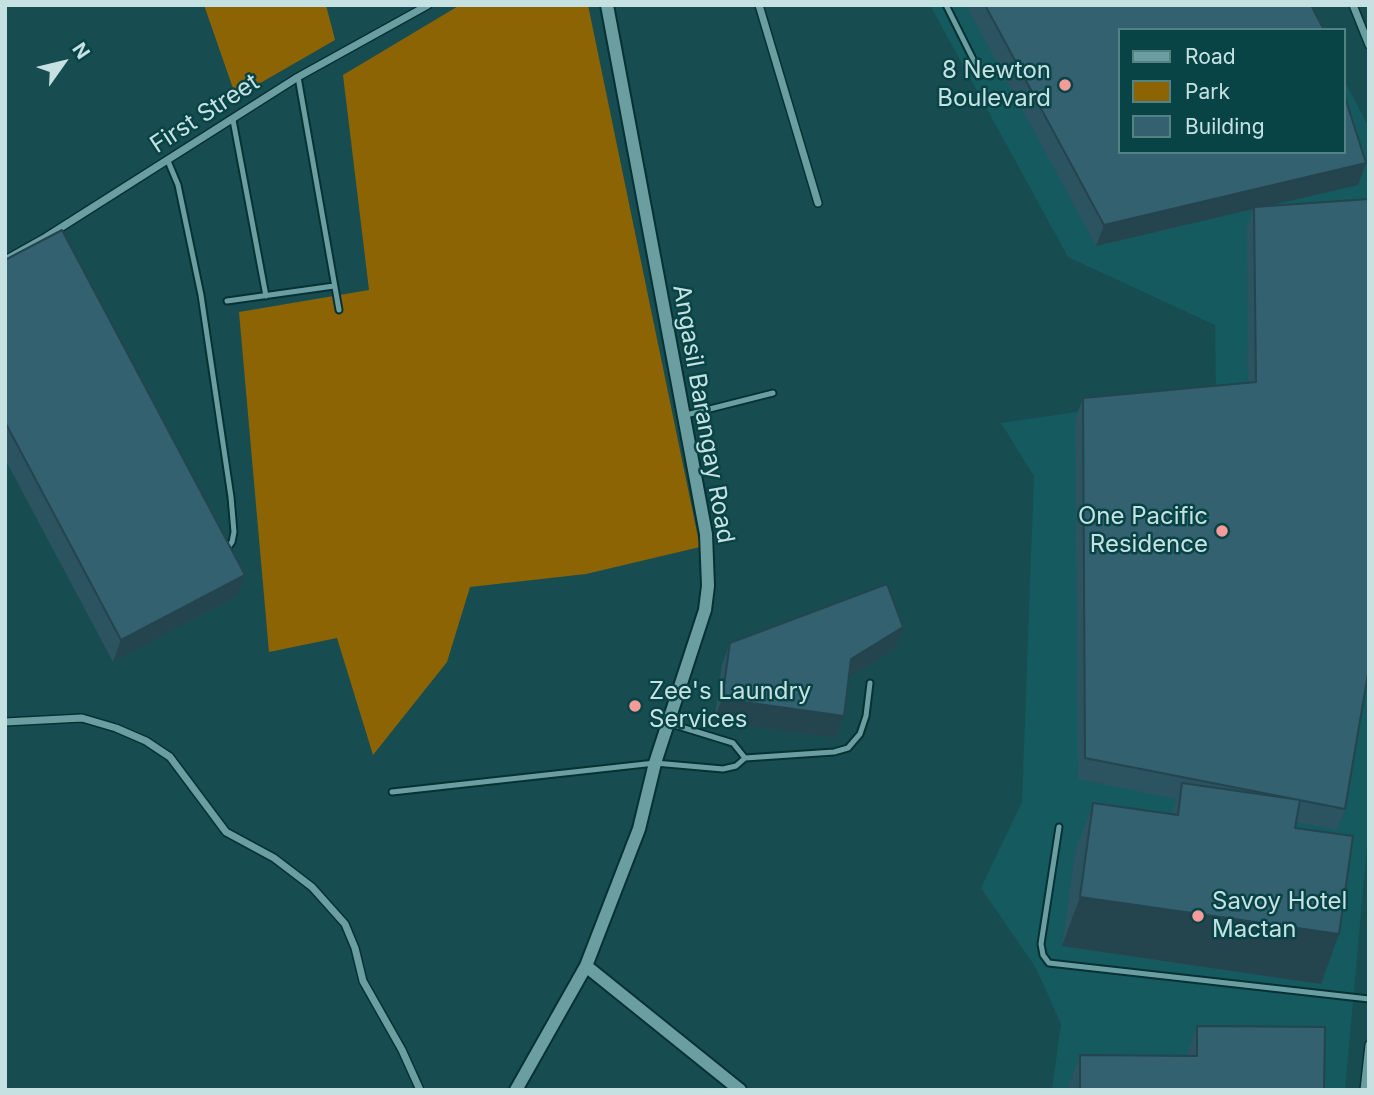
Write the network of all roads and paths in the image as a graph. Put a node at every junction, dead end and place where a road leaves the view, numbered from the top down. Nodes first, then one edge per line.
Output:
1 (428, 5) edge
2 (607, 5) edge
3 (759, 5) edge
4 (946, 5) edge
5 (1353, 5) edge
6 (1369, 45) edge
7 (981, 75) dead end
8 (298, 77) junction
9 (233, 120) junction
10 (168, 161) junction
11 (818, 203) dead end
12 (5, 260) edge
13 (334, 286) junction
14 (266, 296) junction
15 (227, 301) dead end
16 (338, 310) dead end
17 (773, 393) dead end
18 (683, 416) junction
19 (226, 550) edge
20 (870, 683) dead end
21 (5, 722) edge
22 (668, 723) junction
23 (745, 758) junction
24 (655, 763) junction
25 (392, 792) dead end
26 (1059, 827) dead end
27 (586, 966) junction
28 (1369, 999) edge
29 (1369, 1045) edge
30 (421, 1090) edge
31 (516, 1090) edge
32 (740, 1090) edge
33 (1364, 1090) edge

1 - 8 street, First Street
2 - 18 street, Angasil Barangay Road
3 - 11 street
4 - 7 lane
5 - 6 street
8 - 9 street, First Street
8 - 13 lane
9 - 10 street, First Street
9 - 14 lane
10 - 12 street, First Street
10 - 19 lane
13 - 14 lane
13 - 16 lane
14 - 15 lane
17 - 18 lane
18 - 22 street, Angasil Barangay Road
20 - 23 lane
21 - 30 street
22 - 23 lane
22 - 24 street, Angasil Barangay Road
23 - 24 lane
24 - 25 lane
24 - 27 street, Angasil Barangay Road
26 - 28 lane
27 - 31 street, Angasil Barangay Road
27 - 32 street
29 - 33 street

